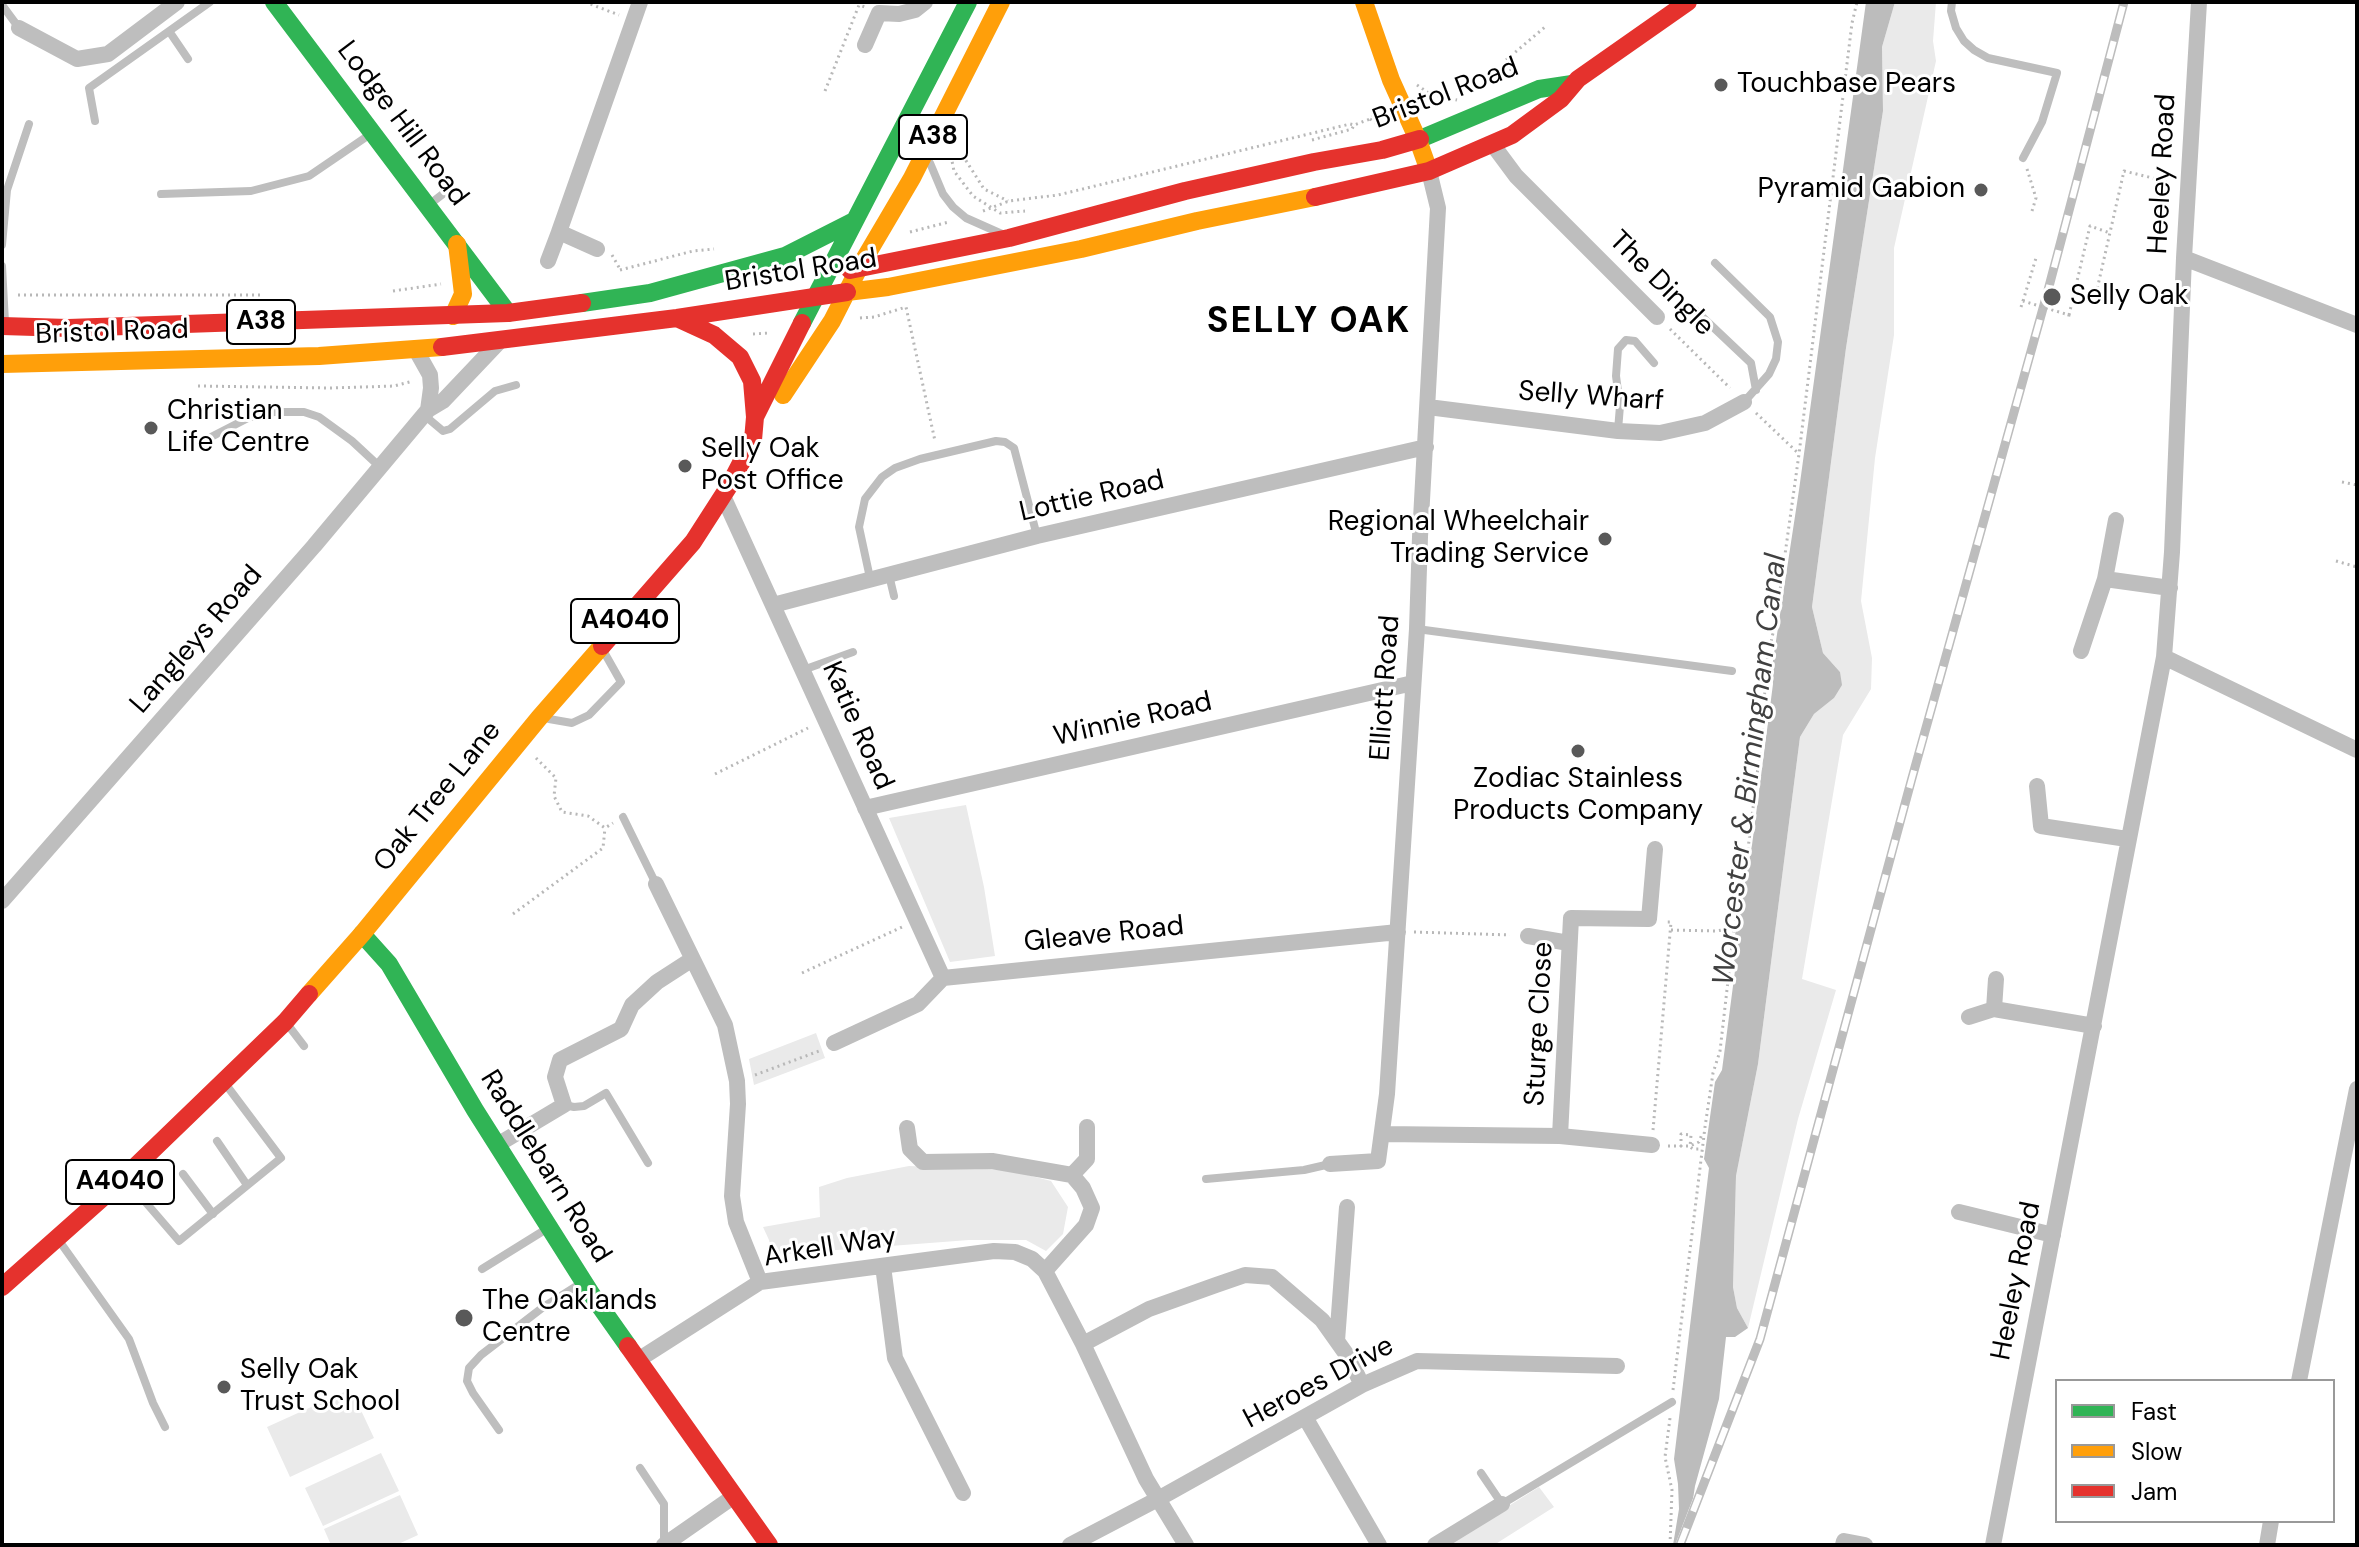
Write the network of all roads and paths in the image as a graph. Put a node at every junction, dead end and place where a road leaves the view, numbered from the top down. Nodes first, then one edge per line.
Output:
1 (177, 2) edge
2 (210, 2) edge
3 (274, 2) edge
4 (585, 2) edge
5 (640, 2) edge
6 (925, 2) edge
7 (998, 2) edge
8 (1364, 2) edge
9 (1688, 2) edge
10 (1857, 2) edge
11 (1952, 2) edge
12 (2199, 2) edge
13 (2, 5) edge
14 (962, 5) edge
15 (634, 20) junction
16 (1545, 27) dead end
17 (19, 28) joint
18 (169, 31) junction
19 (865, 45) dead end
20 (188, 59) dead end
21 (1516, 79) dead end
22 (1572, 84) junction
23 (1412, 87) dead end
24 (1421, 98) dead end
25 (1376, 100) dead end
26 (1370, 119) junction
27 (95, 121) dead end
28 (29, 124) dead end
29 (1354, 125) junction
30 (1381, 126) dead end
31 (373, 132) junction
32 (1309, 140) dead end
33 (1418, 140) junction
34 (1493, 145) junction
35 (926, 151) junction
36 (951, 157) dead end
37 (2023, 158) joint
38 (1429, 171) junction
39 (2189, 187) junction
40 (984, 189) dead end
41 (448, 190) dead end
42 (161, 194) dead end
43 (1009, 201) junction
44 (429, 205) junction
45 (992, 208) junction
46 (1033, 210) dead end
47 (2032, 211) dead end
48 (966, 218) junction
49 (854, 221) junction
50 (882, 228) junction
51 (559, 232) junction
52 (2110, 233) junction
53 (1009, 238) junction
54 (456, 242) junction
55 (2, 245) edge
56 (597, 249) dead end
57 (2036, 258) dead end
58 (2184, 258) junction
59 (548, 261) dead end
60 (1715, 263) dead end
61 (2, 266) edge
62 (859, 268) junction
63 (825, 275) junction
64 (461, 282) junction
65 (384, 292) dead end
66 (847, 292) junction
67 (650, 293) junction
68 (2096, 294) dead end
69 (4, 295) edge
70 (275, 295) dead end
71 (816, 296) junction
72 (2023, 301) junction
73 (2021, 307) dead end
74 (1695, 310) dead end
75 (508, 313) junction
76 (453, 316) junction
77 (1657, 317) joint
78 (677, 318) junction
79 (856, 319) dead end
80 (2357, 325) edge
81 (3, 329) edge
82 (500, 340) junction
83 (416, 350) junction
84 (2, 353) edge
85 (122, 361) junction
86 (26, 363) junction
87 (1654, 363) dead end
88 (2, 364) edge
89 (420, 379) dead end
90 (516, 385) dead end
91 (330, 388) dead end
92 (1750, 396) junction
93 (1428, 407) junction
94 (426, 412) junction
95 (755, 417) junction
96 (1618, 431) junction
97 (211, 437) dead end
98 (753, 440) junction
99 (935, 442) dead end
100 (1426, 447) junction
101 (1799, 454) junction
102 (381, 467) junction
103 (2342, 482) dead end
104 (2357, 485) edge
105 (723, 496) junction
106 (2116, 520) dead end
107 (1037, 536) junction
108 (2336, 561) dead end
109 (2357, 567) edge
110 (889, 574) junction
111 (870, 578) junction
112 (2105, 579) junction
113 (2170, 588) junction
114 (894, 596) dead end
115 (773, 605) junction
116 (1417, 629) junction
117 (601, 648) junction
118 (2081, 651) dead end
119 (853, 652) dead end
120 (2164, 657) junction
121 (803, 670) junction
122 (1732, 671) dead end
123 (1413, 683) junction
124 (539, 718) junction
125 (826, 720) junction
126 (520, 741) junction
127 (2357, 750) edge
128 (715, 774) dead end
129 (2037, 786) dead end
130 (865, 808) junction
131 (623, 817) joint
132 (605, 828) junction
133 (2127, 839) junction
134 (1655, 849) dead end
135 (656, 884) joint
136 (2, 901) edge
137 (513, 914) dead end
138 (1649, 919) junction
139 (917, 920) junction
140 (1734, 928) junction
141 (1671, 930) junction
142 (1398, 932) junction
143 (362, 934) junction
144 (1528, 936) joint
145 (1569, 943) junction
146 (691, 960) junction
147 (802, 973) dead end
148 (943, 978) junction
149 (1996, 979) dead end
150 (1994, 1009) junction
151 (1969, 1017) dead end
152 (285, 1022) junction
153 (2094, 1026) junction
154 (834, 1043) joint
155 (304, 1046) dead end
156 (737, 1081) junction
157 (224, 1082) junction
158 (2357, 1089) edge
159 (564, 1105) junction
160 (1087, 1127) dead end
161 (1705, 1127) junction
162 (907, 1128) dead end
163 (1382, 1134) junction
164 (1560, 1136) junction
165 (217, 1141) dead end
166 (497, 1145) junction
167 (1652, 1145) joint
168 (1690, 1146) junction
169 (1701, 1155) junction
170 (648, 1163) dead end
171 (1330, 1164) joint
172 (183, 1174) dead end
173 (1072, 1175) junction
174 (124, 1178) junction
175 (1206, 1179) dead end
176 (247, 1185) junction
177 (1347, 1207) dead end
178 (1959, 1212) dead end
179 (213, 1214) junction
180 (549, 1227) junction
181 (2053, 1235) junction
182 (57, 1239) junction
183 (883, 1266) junction
184 (482, 1269) dead end
185 (1045, 1271) junction
186 (583, 1282) junction
187 (760, 1282) junction
188 (2, 1287) edge
189 (1337, 1341) junction
190 (1083, 1344) junction
191 (638, 1360) junction
192 (1617, 1366) dead end
193 (2299, 1379) edge
194 (1362, 1385) junction
195 (1672, 1402) junction
196 (1305, 1417) junction
197 (165, 1427) dead end
198 (499, 1430) dead end
199 (640, 1468) dead end
200 (1481, 1473) dead end
201 (963, 1493) dead end
202 (733, 1497) junction
203 (1158, 1499) junction
204 (1502, 1504) junction
205 (2271, 1523) edge
206 (664, 1545) edge
207 (769, 1545) edge
208 (1070, 1545) edge
209 (1186, 1545) edge
210 (1379, 1545) edge
211 (1435, 1545) edge
212 (1670, 1545) edge
213 (1843, 1545) edge
214 (1865, 1545) edge
215 (1993, 1545) edge
216 (2267, 1545) edge

1 - 17 street
2 - 18 lane
3 - 31 main road, Lodge Hill Road
4 - 15 path
5 - 15 street
6 - 19 street
7 - 14 street
7 - 35 main road, A38
8 - 33 main road
9 - 22 main road, Bristol Road
10 - 101 path
11 - 37 lane
12 - 39 street, Heeley Road
13 - 17 lane
14 - 49 main road, A38
15 - 51 street
16 - 21 path
18 - 20 lane
18 - 27 lane
22 - 33 main road, Bristol Road
22 - 34 main road, Bristol Road
23 - 24 path
25 - 26 path
26 - 29 path
26 - 30 path
28 - 55 lane
29 - 32 path
29 - 43 path
31 - 42 lane
31 - 44 main road, Lodge Hill Road
33 - 38 main road
33 - 53 main road, Bristol Road
34 - 38 main road, Bristol Road
34 - 77 street, The Dingle
35 - 48 lane
35 - 50 main road, A38
36 - 45 path
37 - 47 path
38 - 66 main road, Bristol Road
38 - 93 street, Elliott Road
39 - 52 path
39 - 58 street, Heeley Road
40 - 43 path
41 - 44 lane
43 - 45 path
44 - 54 main road, Lodge Hill Road
45 - 46 path
45 - 48 path
48 - 50 path
48 - 53 lane
49 - 63 main road, A38
49 - 67 main road, A38
50 - 62 main road, A38
51 - 56 street
51 - 59 street
52 - 68 path
52 - 72 path, bridge
53 - 62 main road, Bristol Road
54 - 64 main road, Lodge Hill Road
54 - 75 main road, Lodge Hill Road
57 - 72 path
58 - 80 street
58 - 113 street, Heeley Road
60 - 92 lane
61 - 69 lane
62 - 63 main road, Bristol Road
62 - 66 main road
63 - 67 main road, A38
63 - 71 main road, Oak Tree Lane / A4040
64 - 65 path
64 - 76 main road, Lodge Hill Road
66 - 71 main road, Bristol Road / A38
66 - 98 main road
67 - 75 main road, Bristol Road / A38
69 - 70 path
69 - 81 lane
71 - 78 main road, Bristol Road / A38
71 - 95 main road, Oak Tree Lane / A4040
72 - 73 path, bridge
74 - 92 lane
75 - 76 main road, Bristol Road / A38
76 - 81 main road, Bristol Road / A38
77 - 92 path, The Dingle
78 - 82 main road, Bristol Road / A38
78 - 95 main road, A4040
79 - 99 path
81 - 85 main road
82 - 83 main road, Bristol Road / A38
82 - 94 street, Langleys Road
83 - 85 main road, Bristol Road / A38
83 - 94 street
84 - 86 main road
85 - 86 main road, Bristol Road / A38
86 - 88 main road, Bristol Road / A38
87 - 96 lane
89 - 91 path
90 - 94 lane
92 - 96 street, Selly Wharf
92 - 101 path, The Dingle
93 - 96 street, Selly Wharf
93 - 100 street, Elliott Road
94 - 102 street, Langleys Road
95 - 98 main road, Oak Tree Lane / A4040
97 - 102 lane
98 - 105 main road, Oak Tree Lane / A4040
100 - 107 street, Lottie Road
100 - 116 street, Elliott Road
101 - 140 path
102 - 136 street, Langleys Road
103 - 104 path
105 - 115 street, Katie Road
105 - 117 main road, Oak Tree Lane / A4040
106 - 112 street
107 - 110 street, Lottie Road
107 - 111 lane
108 - 109 path
110 - 111 street, Lottie Road
110 - 114 lane
111 - 115 street, Lottie Road
112 - 113 street
112 - 118 street
113 - 120 street, Heeley Road
115 - 121 street, Katie Road
116 - 122 lane
116 - 123 street, Elliott Road
117 - 124 main road, Oak Tree Lane / A4040
117 - 124 lane
119 - 121 lane
120 - 127 street
120 - 133 street, Heeley Road
121 - 125 street, Katie Road
123 - 130 street, Winnie Road
123 - 142 street, Elliott Road
124 - 126 main road, Oak Tree Lane / A4040
125 - 128 path
125 - 130 street, Katie Road
126 - 132 path
126 - 143 main road, Oak Tree Lane / A4040
129 - 133 street
130 - 139 street, Katie Road
131 - 132 path
131 - 135 lane
132 - 137 path
133 - 153 street, Heeley Road
134 - 138 street
135 - 146 street
138 - 141 path
138 - 145 street, Sturge Close
139 - 147 path
139 - 148 street, Katie Road
140 - 141 path
140 - 161 path
141 - 167 path
142 - 144 path
142 - 148 street, Gleave Road
142 - 163 street, Elliott Road
143 - 152 main road, Oak Tree Lane / A4040
143 - 166 main road, Raddlebarn Road
144 - 145 street
145 - 164 street, Sturge Close
146 - 156 street
146 - 159 street
148 - 154 street
149 - 150 street
150 - 151 street
150 - 153 street
152 - 155 lane
152 - 157 main road, Oak Tree Lane / A4040
153 - 181 street, Heeley Road
154 - 156 path
156 - 187 street
157 - 174 main road, Oak Tree Lane / A4040
157 - 176 lane
158 - 193 street
159 - 166 street
159 - 170 lane
160 - 173 street
161 - 168 path
161 - 169 path
162 - 173 street
163 - 164 street, Sturge Close
163 - 171 street, Elliott Road
164 - 167 street, Sturge Close
165 - 176 lane
166 - 180 main road, Raddlebarn Road
168 - 168 path
168 - 169 path
169 - 195 path
171 - 175 lane
172 - 179 lane
173 - 185 street
174 - 179 lane
174 - 182 main road, Oak Tree Lane / A4040
176 - 179 lane
177 - 189 street
178 - 181 street
180 - 184 lane
180 - 186 main road, Raddlebarn Road
181 - 215 street, Heeley Road
182 - 188 main road, Oak Tree Lane / A4040
182 - 197 lane
183 - 185 street, Arkell Way
183 - 187 street, Arkell Way
183 - 201 street
185 - 190 street
186 - 191 main road, Raddlebarn Road
186 - 198 lane
187 - 191 street, Arkell Way
189 - 190 street
189 - 194 street
190 - 203 street
191 - 202 main road, Raddlebarn Road
192 - 194 street, Heroes Drive
194 - 196 street, Heroes Drive
195 - 204 lane
195 - 212 path
196 - 203 street, Heroes Drive
196 - 210 street
199 - 206 lane
200 - 204 lane
202 - 206 street
202 - 207 main road, Raddlebarn Road
203 - 208 street, Heroes Drive
203 - 209 street
204 - 211 street
205 - 216 street
213 - 214 street

